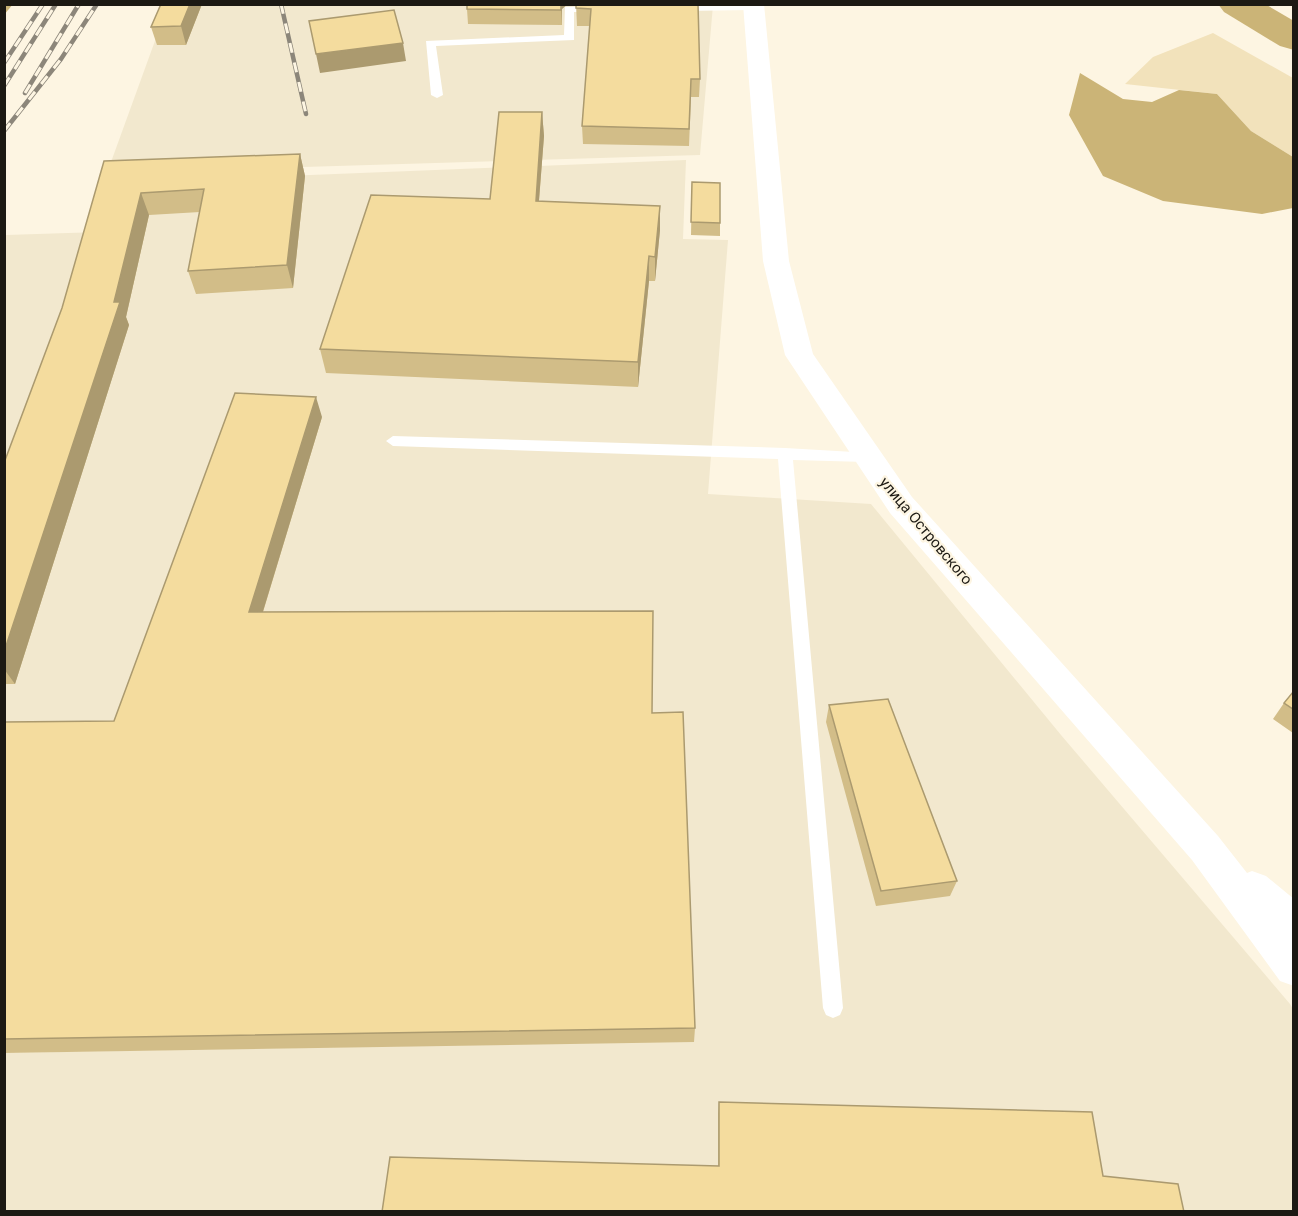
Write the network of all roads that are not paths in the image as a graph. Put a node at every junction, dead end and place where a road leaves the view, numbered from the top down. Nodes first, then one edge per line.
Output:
1 (753, 6) edge
2 (661, 8) edge
3 (615, 9) edge
4 (437, 95) dead end
5 (393, 441) dead end
6 (785, 453) junction
7 (866, 457) junction
8 (1205, 848) junction
9 (1293, 924) edge
10 (1293, 967) edge
11 (833, 1008) dead end

1 - 2 lane
1 - 7 street, улица Островского
3 - 4 lane
5 - 6 lane
6 - 7 lane
6 - 11 lane
7 - 8 street, улица Островского
8 - 9 street
8 - 10 street, улица Островского

